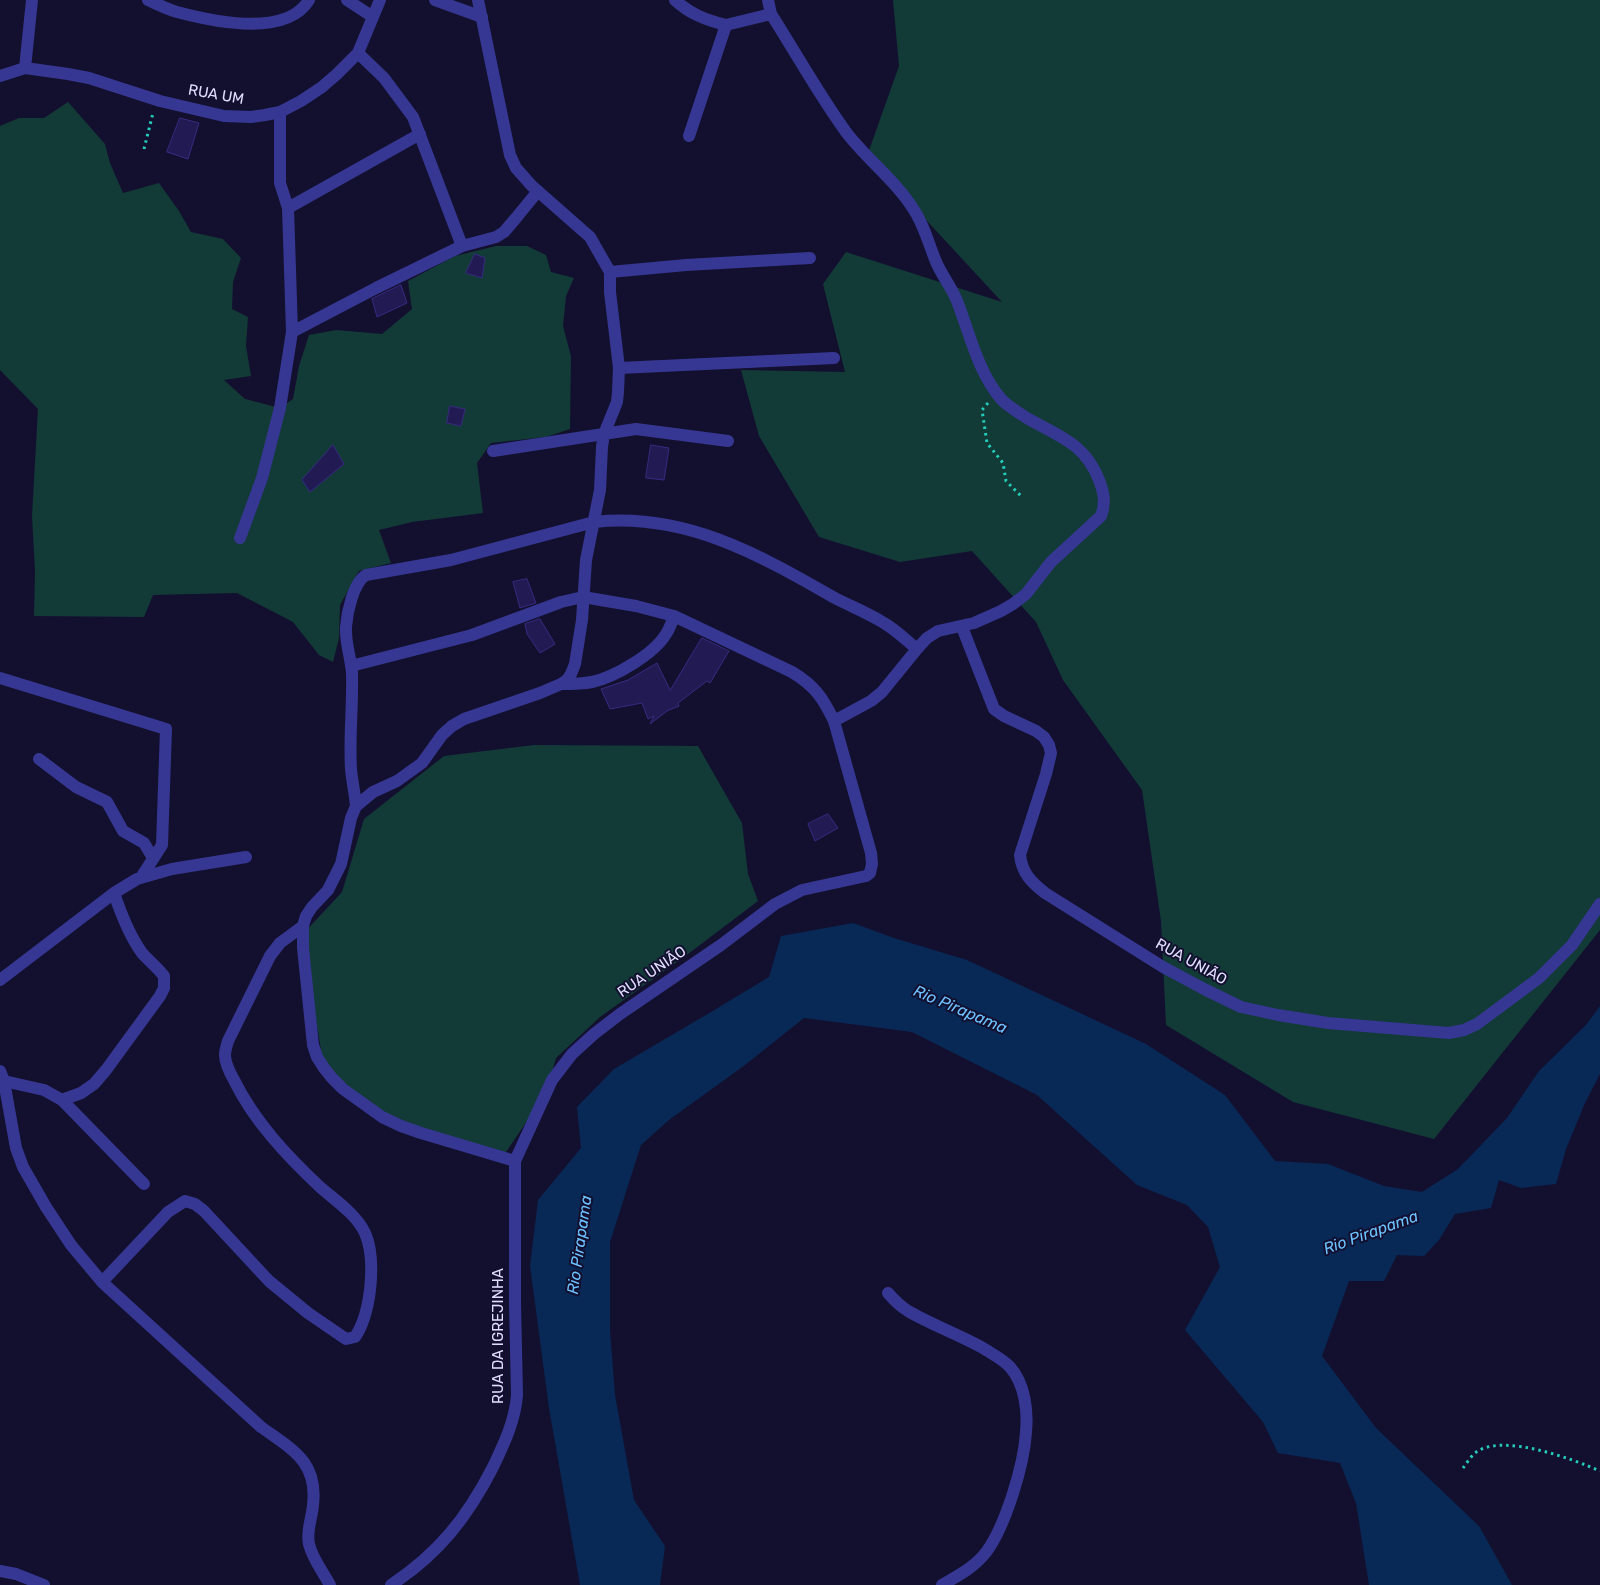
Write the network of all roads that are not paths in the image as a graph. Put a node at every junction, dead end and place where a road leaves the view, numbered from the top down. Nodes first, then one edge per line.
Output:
1 (32, 0) edge
2 (148, 0) edge
3 (309, 0) edge
4 (347, 0) edge
5 (380, 0) edge
6 (435, 0) edge
7 (478, 0) edge
8 (675, 0) edge
9 (768, 0) edge
10 (771, 14) junction
11 (373, 17) junction
12 (482, 17) junction
13 (726, 24) junction
14 (358, 53) junction
15 (25, 68) junction
16 (0, 76) edge
17 (280, 112) junction
18 (420, 134) junction
19 (689, 136) dead end
20 (538, 191) junction
21 (288, 208) junction
22 (462, 246) junction
23 (810, 258) dead end
24 (610, 272) junction
25 (292, 332) junction
26 (834, 358) dead end
27 (619, 368) junction
28 (604, 434) junction
29 (728, 441) dead end
30 (493, 451) dead end
31 (594, 522) junction
32 (240, 538) dead end
33 (584, 597) junction
34 (674, 616) junction
35 (962, 627) junction
36 (917, 649) junction
37 (351, 666) junction
38 (0, 678) edge
39 (561, 684) junction
40 (834, 722) junction
41 (39, 759) dead end
42 (356, 806) junction
43 (246, 857) dead end
44 (153, 858) junction
45 (142, 876) junction
46 (114, 893) junction
47 (1600, 904) edge
48 (303, 926) junction
49 (0, 980) edge
50 (2, 1076) edge
51 (3, 1098) edge
52 (62, 1100) junction
53 (515, 1162) junction
54 (144, 1184) dead end
55 (102, 1282) junction
56 (888, 1294) dead end
57 (0, 1572) edge
58 (44, 1585) edge
59 (330, 1585) edge
60 (391, 1585) edge
61 (942, 1585) edge

1 - 15 street
2 - 3 street
4 - 11 street
5 - 11 street, RUA UM
6 - 12 street
7 - 12 street
8 - 13 street
9 - 10 street
10 - 13 street
10 - 35 street
11 - 14 street, RUA UM
12 - 20 street
13 - 19 street
14 - 17 street, RUA UM
14 - 18 street
15 - 16 street
15 - 17 street, RUA UM
17 - 21 street
18 - 21 street
18 - 22 street
20 - 22 street
20 - 24 street
21 - 25 street
22 - 25 street
23 - 24 street
24 - 27 street
25 - 32 street
26 - 27 street
27 - 28 street
28 - 29 street
28 - 30 street
28 - 31 street
31 - 33 street
31 - 36 street
31 - 37 street
33 - 34 street
33 - 37 street
33 - 39 street
34 - 39 street
34 - 40 street
35 - 36 street
35 - 47 street, RUA UNIÃO
36 - 40 street
37 - 42 street
38 - 44 street
39 - 42 street
40 - 53 street, RUA UNIÃO
41 - 44 street
42 - 48 street
43 - 45 street
44 - 45 street
45 - 46 street
46 - 49 street
46 - 52 street
48 - 53 street
48 - 55 street
50 - 51 street
50 - 52 street
51 - 55 street
52 - 54 street
53 - 60 street, RUA DA IGREJINHA
55 - 59 street
56 - 61 street
57 - 58 street

